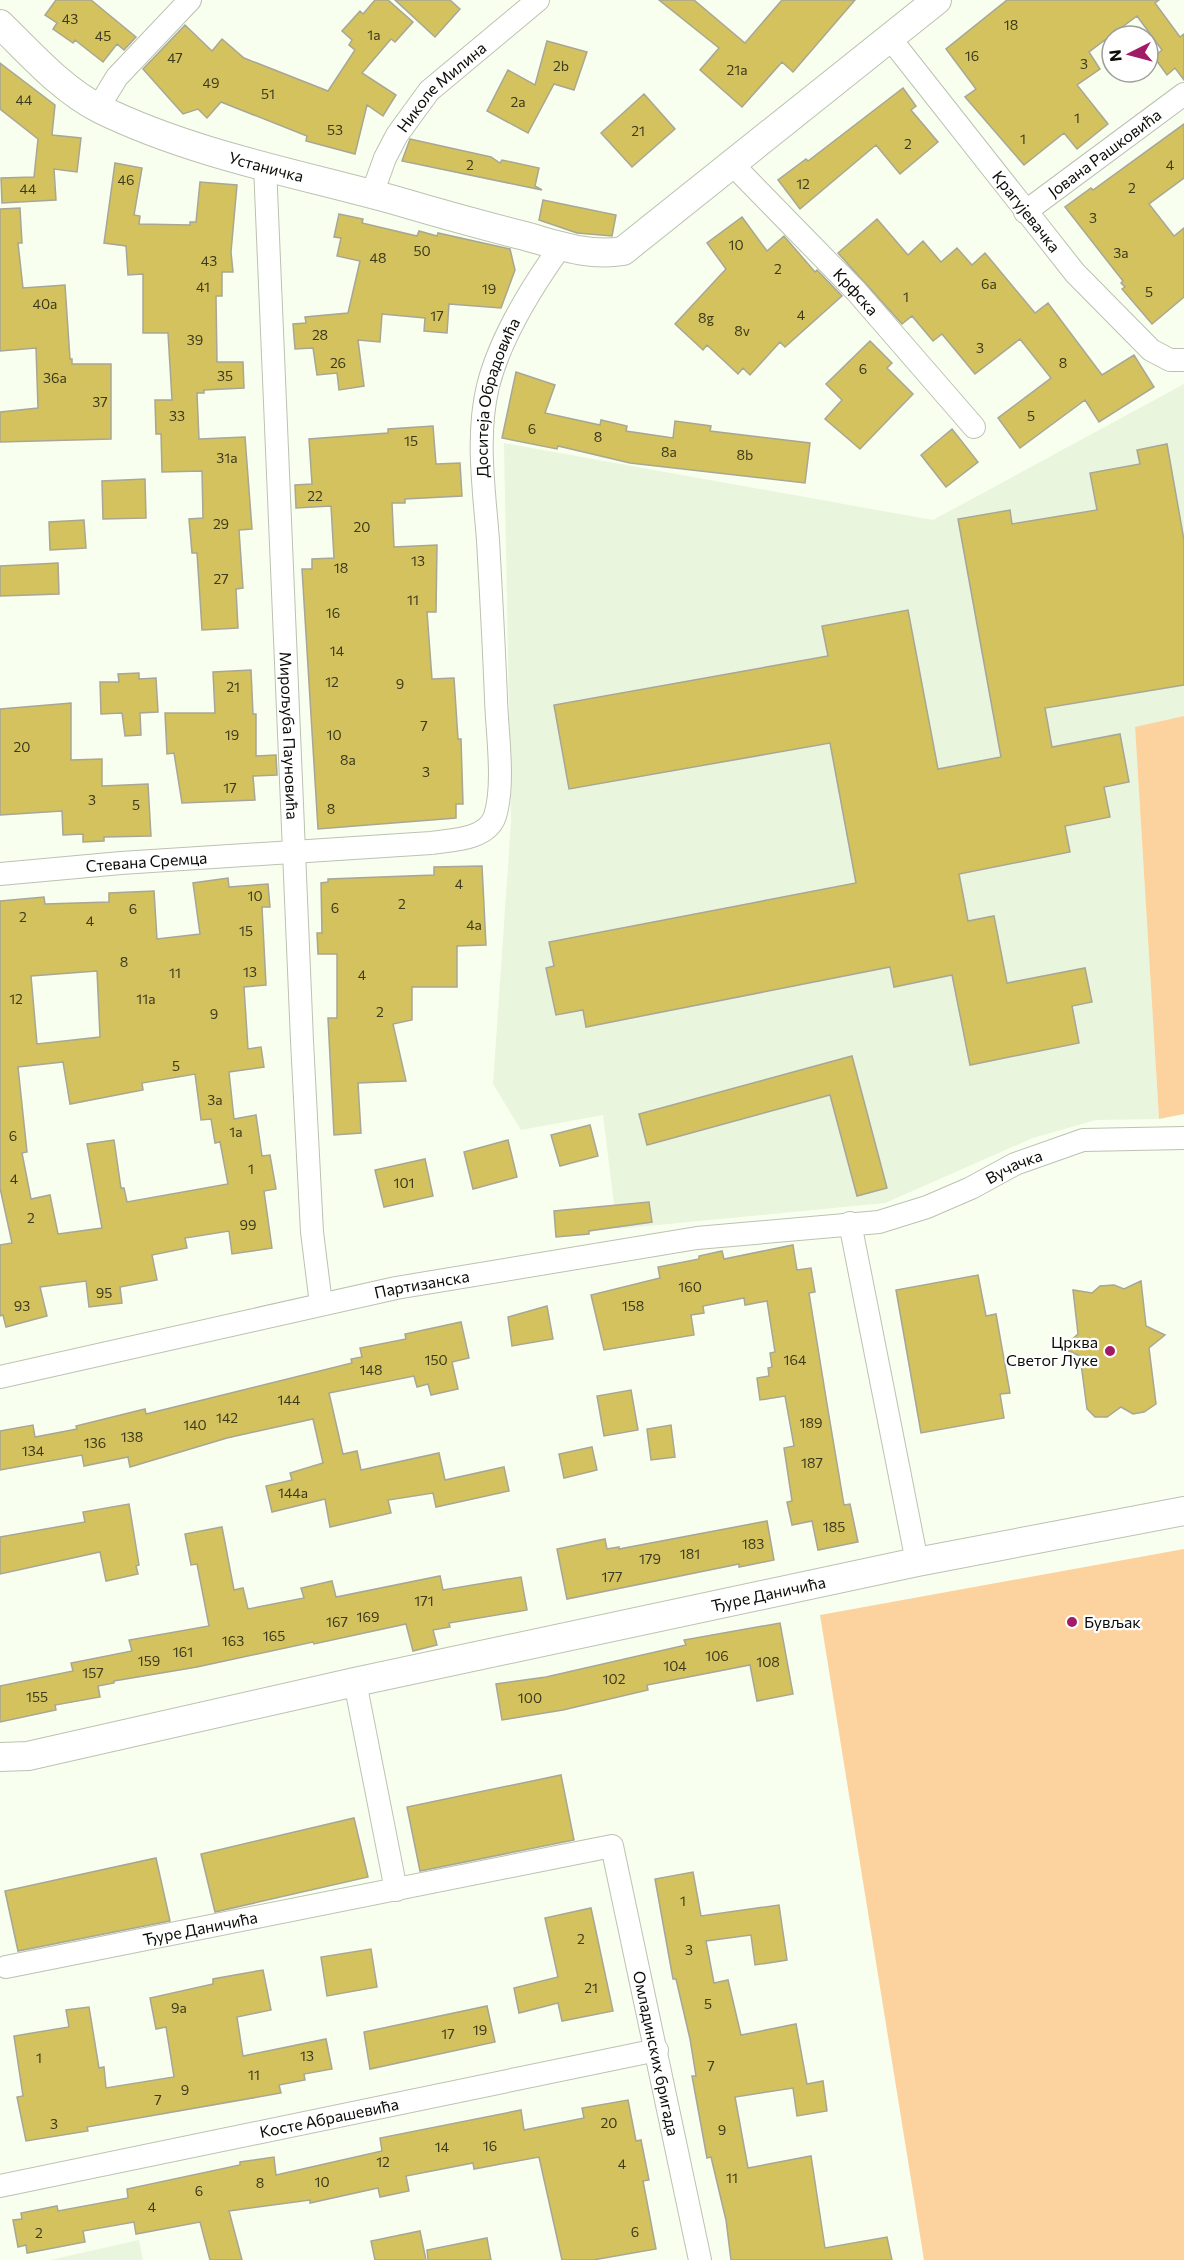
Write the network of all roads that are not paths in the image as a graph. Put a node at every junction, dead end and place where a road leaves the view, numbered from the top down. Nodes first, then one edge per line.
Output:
1 (190, 0) edge
2 (538, 0) edge
3 (937, 0) edge
4 (0, 24) edge
5 (889, 37) junction
6 (1184, 94) edge
7 (98, 108) junction
8 (732, 164) junction
9 (265, 166) junction
10 (372, 194) junction
11 (1025, 212) junction
12 (561, 246) junction
13 (1184, 360) edge
14 (974, 427) dead end
15 (294, 851) junction
16 (0, 874) edge
17 (1184, 1138) edge
18 (850, 1223) junction
19 (321, 1304) junction
20 (0, 1377) edge
21 (1184, 1511) edge
22 (917, 1562) junction
23 (355, 1682) junction
24 (28, 1756) junction
25 (0, 1757) edge
26 (0, 1769) edge
27 (612, 1846) joint
28 (396, 1890) junction
29 (6, 1966) dead end
30 (657, 2050) junction
31 (0, 2186) edge
32 (700, 2260) edge

1 - 7 street
2 - 10 street, Николе Милина
3 - 5 street
4 - 7 street, Устаничка
5 - 8 street
5 - 11 street, Крагујевачка
6 - 11 street, Јована Рашковића
7 - 9 street, Устаничка
8 - 12 street
8 - 14 street, Крфска
9 - 10 street, Устаничка
9 - 15 street, Мирољуба Пауновића
10 - 12 street, Устаничка
11 - 13 street, Крагујевачка
12 - 15 street, Доситеја Обрадовића
15 - 16 street, Стевана Сремца
15 - 19 street, Мирољуба Пауновића
17 - 18 street, Вучачка
18 - 19 street, Партизанска
18 - 22 street
19 - 20 street, Партизанска
21 - 22 street, Ђуре Даничића
22 - 23 street, Ђуре Даничића
23 - 24 street, Ђуре Даничића
23 - 28 street
24 - 25 street, Ђуре Даничића
24 - 26 street, Ђуре Даничића
27 - 28 street, Ђуре Даничића
27 - 30 street, Омладинских бригада
28 - 29 street, Ђуре Даничића
30 - 31 street, Косте Абрашевића
30 - 32 street, Омладинских бригада

